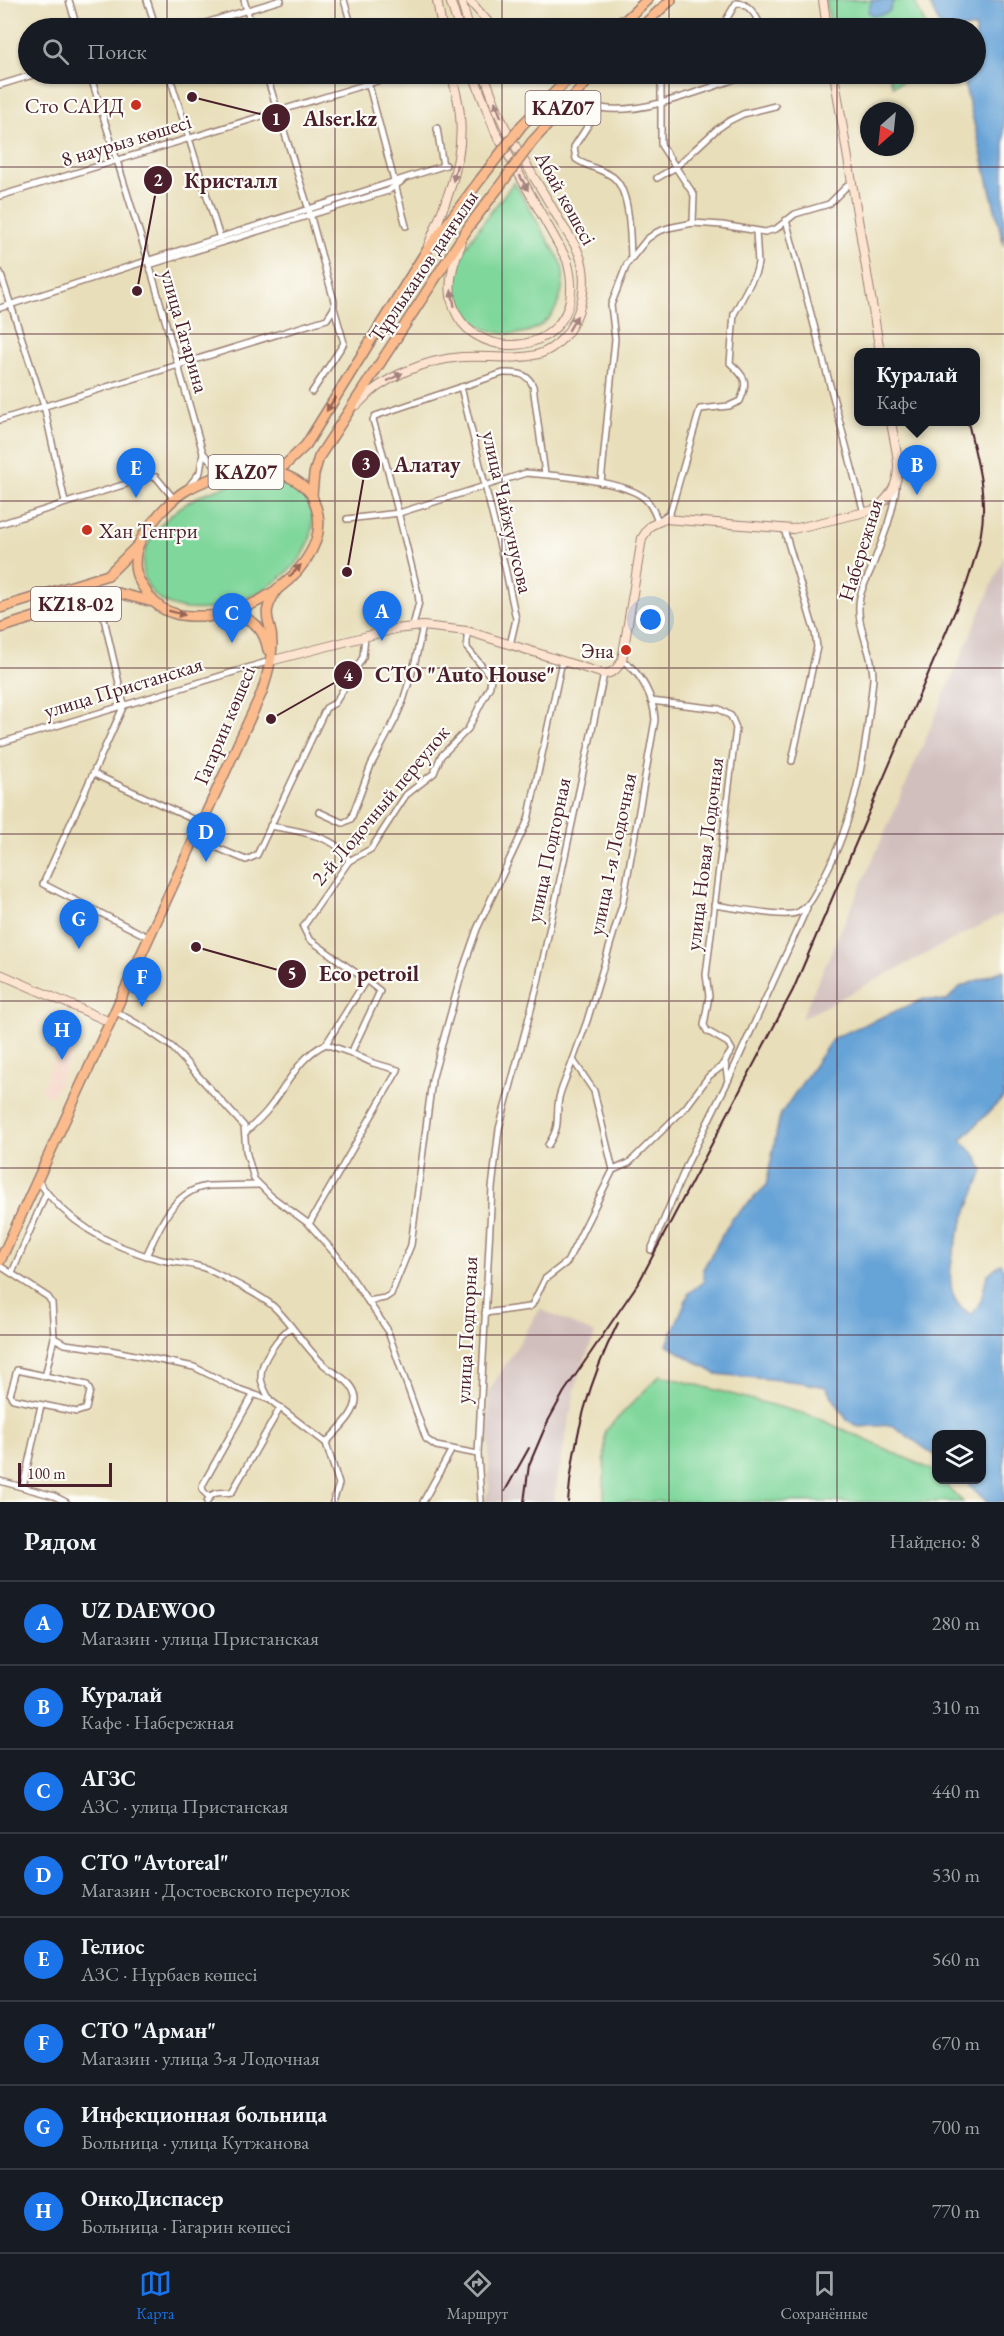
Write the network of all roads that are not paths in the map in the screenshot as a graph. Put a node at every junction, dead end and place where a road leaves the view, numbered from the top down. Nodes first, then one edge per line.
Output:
1 (69, 0) edge
2 (147, 0) edge
3 (244, 0) edge
4 (281, 0) edge
5 (344, 0) edge
6 (437, 0) edge
7 (450, 0) edge
8 (461, 0) edge
9 (469, 0) edge
10 (647, 0) edge
11 (671, 0) edge
12 (823, 0) edge
13 (247, 11) junction
14 (628, 17) edge
15 (74, 18) edge
16 (153, 18) edge
17 (223, 18) edge
18 (249, 18) edge
19 (349, 18) edge
20 (440, 18) edge
21 (456, 18) edge
22 (466, 18) edge
23 (485, 18) edge
24 (651, 18) edge
25 (727, 18) edge
26 (756, 18) edge
27 (826, 18) edge
28 (18, 80) edge
29 (93, 84) edge
30 (173, 84) edge
31 (269, 84) edge
32 (366, 84) edge
33 (369, 84) edge
34 (454, 84) edge
35 (477, 84) edge
36 (488, 84) edge
37 (563, 84) edge
38 (585, 84) edge
39 (661, 84) edge
40 (719, 84) edge
41 (836, 84) edge
42 (0, 85) edge
43 (660, 103) junction
44 (775, 106) dead end
45 (277, 111) junction
46 (437, 128) dead end
47 (189, 139) junction
48 (116, 159) junction
49 (676, 166) junction
50 (657, 178) dead end
51 (852, 181) junction
52 (395, 184) junction
53 (0, 196) edge
54 (309, 213) junction
55 (786, 220) junction
56 (693, 223) junction
57 (470, 225) junction
58 (406, 226) dead end
59 (756, 231) junction
60 (220, 238) junction
61 (425, 253) junction
62 (631, 258) junction
63 (148, 262) junction
64 (0, 272) edge
65 (9, 305) junction
66 (334, 305) junction
67 (0, 308) edge
68 (879, 348) edge
69 (178, 364) junction
70 (461, 387) junction
71 (312, 392) dead end
72 (44, 406) junction
73 (0, 420) edge
74 (892, 426) edge
75 (336, 429) junction
76 (203, 453) junction
77 (245, 472) junction
78 (273, 472) junction
79 (545, 474) junction
80 (602, 483) junction
81 (485, 485) junction
82 (897, 485) junction
83 (185, 491) junction
84 (312, 495) junction
85 (174, 499) junction
86 (66, 502) junction
87 (399, 513) junction
88 (864, 513) junction
89 (347, 519) dead end
90 (658, 520) junction
91 (0, 524) edge
92 (784, 529) junction
93 (137, 546) junction
94 (278, 588) junction
95 (99, 597) junction
96 (154, 602) junction
97 (0, 608) edge
98 (208, 617) junction
99 (413, 626) junction
100 (423, 626) junction
101 (0, 628) edge
102 (467, 631) junction
103 (365, 636) junction
104 (510, 645) junction
105 (622, 660) junction
106 (270, 661) junction
107 (562, 661) junction
108 (604, 674) junction
109 (651, 701) junction
110 (124, 705) junction
111 (0, 743) edge
112 (792, 761) dead end
113 (94, 774) junction
114 (319, 812) dead end
115 (201, 823) junction
116 (270, 826) junction
117 (194, 838) junction
118 (349, 861) junction
119 (714, 905) junction
120 (808, 907) junction
121 (148, 937) junction
122 (0, 974) edge
123 (366, 980) junction
124 (115, 1011) junction
125 (110, 1022) junction
126 (326, 1044) junction
127 (351, 1053) junction
128 (573, 1060) junction
129 (725, 1062) junction
130 (728, 1081) junction
131 (246, 1132) junction
132 (548, 1145) dead end
133 (613, 1170) junction
134 (37, 1180) junction
135 (258, 1185) junction
136 (46, 1193) junction
137 (309, 1224) junction
138 (651, 1250) dead end
139 (146, 1256) junction
140 (0, 1261) edge
141 (0, 1266) edge
142 (12, 1274) junction
143 (368, 1301) junction
144 (485, 1313) junction
145 (291, 1327) junction
146 (54, 1338) junction
147 (45, 1377) junction
148 (253, 1395) junction
149 (270, 1400) junction
150 (40, 1405) junction
151 (279, 1408) junction
152 (326, 1443) junction
153 (452, 1449) junction
154 (478, 1454) junction
155 (0, 1481) edge
156 (23, 1487) junction
157 (208, 1499) edge
158 (66, 1502) edge
159 (333, 1502) edge
160 (423, 1502) edge
161 (481, 1502) edge

1 - 15 street
2 - 16 street
3 - 13 street
4 - 13 street
5 - 19 street
6 - 20 main road
7 - 21 main road
8 - 22 main road
9 - 23 main road
10 - 14 highway
11 - 24 highway
12 - 27 main road
13 - 17 street
13 - 18 street
25 - 26 street
28 - 42 street
29 - 48 street, улица Гагарина
30 - 47 street
31 - 45 street
32 - 45 street, 8 наурыз көшесі
33 - 52 street
34 -> 61 main road
35 -> 57 main road, Абай көшесі
75 -> 36 main road, Абай көшесі
37 - 61 highway, Тұрлыханов даңғылы / KAZ07, bridge
38 - 57 highway, Тұрлыханов даңғылы / KAZ07, bridge
39 - 43 street
40 - 43 street
41 - 51 main road
43 - 49 street
43 - 62 street
44 - 49 street
45 - 47 street, 8 наурыз көшесі
45 - 54 street
46 - 52 street
47 - 48 street, 8 наурыз көшесі
47 - 60 street
48 - 53 street, 8 наурыз көшесі
48 - 63 street, улица Гагарина
49 - 50 street
49 - 56 street
51 - 55 street
51 - 68 main road
52 - 54 street
52 - 58 street
54 - 60 street
54 - 63 street
54 - 66 street
55 - 59 street
55 - 88 street
56 - 59 street
56 - 62 street
57 - 75 highway, Тұрлыханов даңғылы / KAZ07
59 - 90 street
60 - 63 street
61 -> 78 highway, Тұрлыханов даңғылы / KAZ07
62 - 80 street
63 - 65 street
63 - 69 street, улица Гагарина
64 - 65 street
65 - 67 street
65 - 72 street
66 - 69 street
66 - 71 street
69 - 72 street
69 - 76 street, улица Гагарина
70 - 79 street
70 - 81 street, улица Чайжунусова
70 - 87 street
72 - 73 street
72 - 86 street
74 - 82 main road, Набережная
75 - 84 highway, Тұрлыханов даңғылы / KAZ07
76 - 77 street
76 - 83 street
77 - 78 highway, KAZ07
77 - 83 highway, KAZ07
78 - 84 highway, KAZ07
79 - 80 street
79 - 81 street
80 - 90 street
81 - 87 street
81 - 104 street, улица Чайжунусова
82 - 88 main road
82 - 120 street, Набережная
83 - 85 highway, KAZ07
94 -> 84 highway, KAZ07
85 - 86 street
85 - 93 highway, KAZ07
86 - 91 street
87 - 89 street
87 - 99 street
88 - 92 main road
90 - 92 main road
90 - 105 main road
92 - 112 street
93 - 96 highway
93 - 97 highway, KZ18-02
94 - 98 highway, KAZ07
94 - 106 highway, KAZ07
95 - 96 highway, KZ18-02
95 - 101 highway, KZ18-02
95 - 110 street
96 -> 98 highway, KAZ07
98 - 106 highway, KAZ07
99 - 100 main road, улица Пристанская
99 - 103 main road, улица Пристанская
100 - 102 main road, улица Пристанская
100 - 114 street
102 - 104 main road, улица Пристанская
102 - 118 street, 2-й Лодочный переулок
103 - 106 main road, улица Пристанская
103 - 116 street
104 - 107 main road, улица Пристанская
105 - 108 main road
105 - 109 street, улица 1-я Лодочная
106 - 110 street, улица Пристанская
106 - 115 highway, Гагарин көшесі / KAZ07
107 - 108 main road, улица Пристанская
107 - 143 street
108 - 144 street, улица Подгорная
109 - 119 street, улица Новая Лодочная
109 - 128 street, улица 1-я Лодочная
110 - 111 street, улица Пристанская
110 - 113 street
113 - 115 street
113 - 121 street
115 - 117 highway, Гагарин көшесі / KAZ07
116 - 117 street
116 - 118 street
117 - 121 highway, Гагарин көшесі / KAZ07
118 - 123 street, 2-й Лодочный переулок
119 - 120 street
119 - 129 street, улица Новая Лодочная
120 - 130 street, Набережная
121 - 124 highway, Гагарин көшесі / KAZ07
122 - 125 main road
123 - 126 street
123 - 127 street
124 - 125 highway, Гагарин көшесі / KAZ07
124 - 131 street
125 - 134 highway, Гагарин көшесі / KAZ07
126 - 127 street
126 - 131 street
127 - 137 street
128 - 132 street, улица 1-я Лодочная
128 - 133 street
129 - 130 street
129 - 133 street
130 - 138 street, Набережная
131 - 135 street
133 - 144 street
134 - 136 street
134 - 140 highway, Гагарин көшесі / KAZ07
135 - 137 street
135 - 139 street
136 - 139 street
136 - 142 street
137 - 143 street
139 - 145 street
141 - 142 street
142 - 146 street
143 - 153 street
144 - 154 street, улица Подгорная
145 - 149 street
145 - 152 street
146 - 147 street
146 - 148 street
147 - 150 street
147 - 150 street
148 - 149 street
148 - 157 street
149 - 151 street
150 - 156 street
151 - 152 street
151 - 157 street
152 - 159 street
153 - 154 street
153 - 160 street
154 - 161 street, улица Подгорная
155 - 156 street
156 - 158 street

